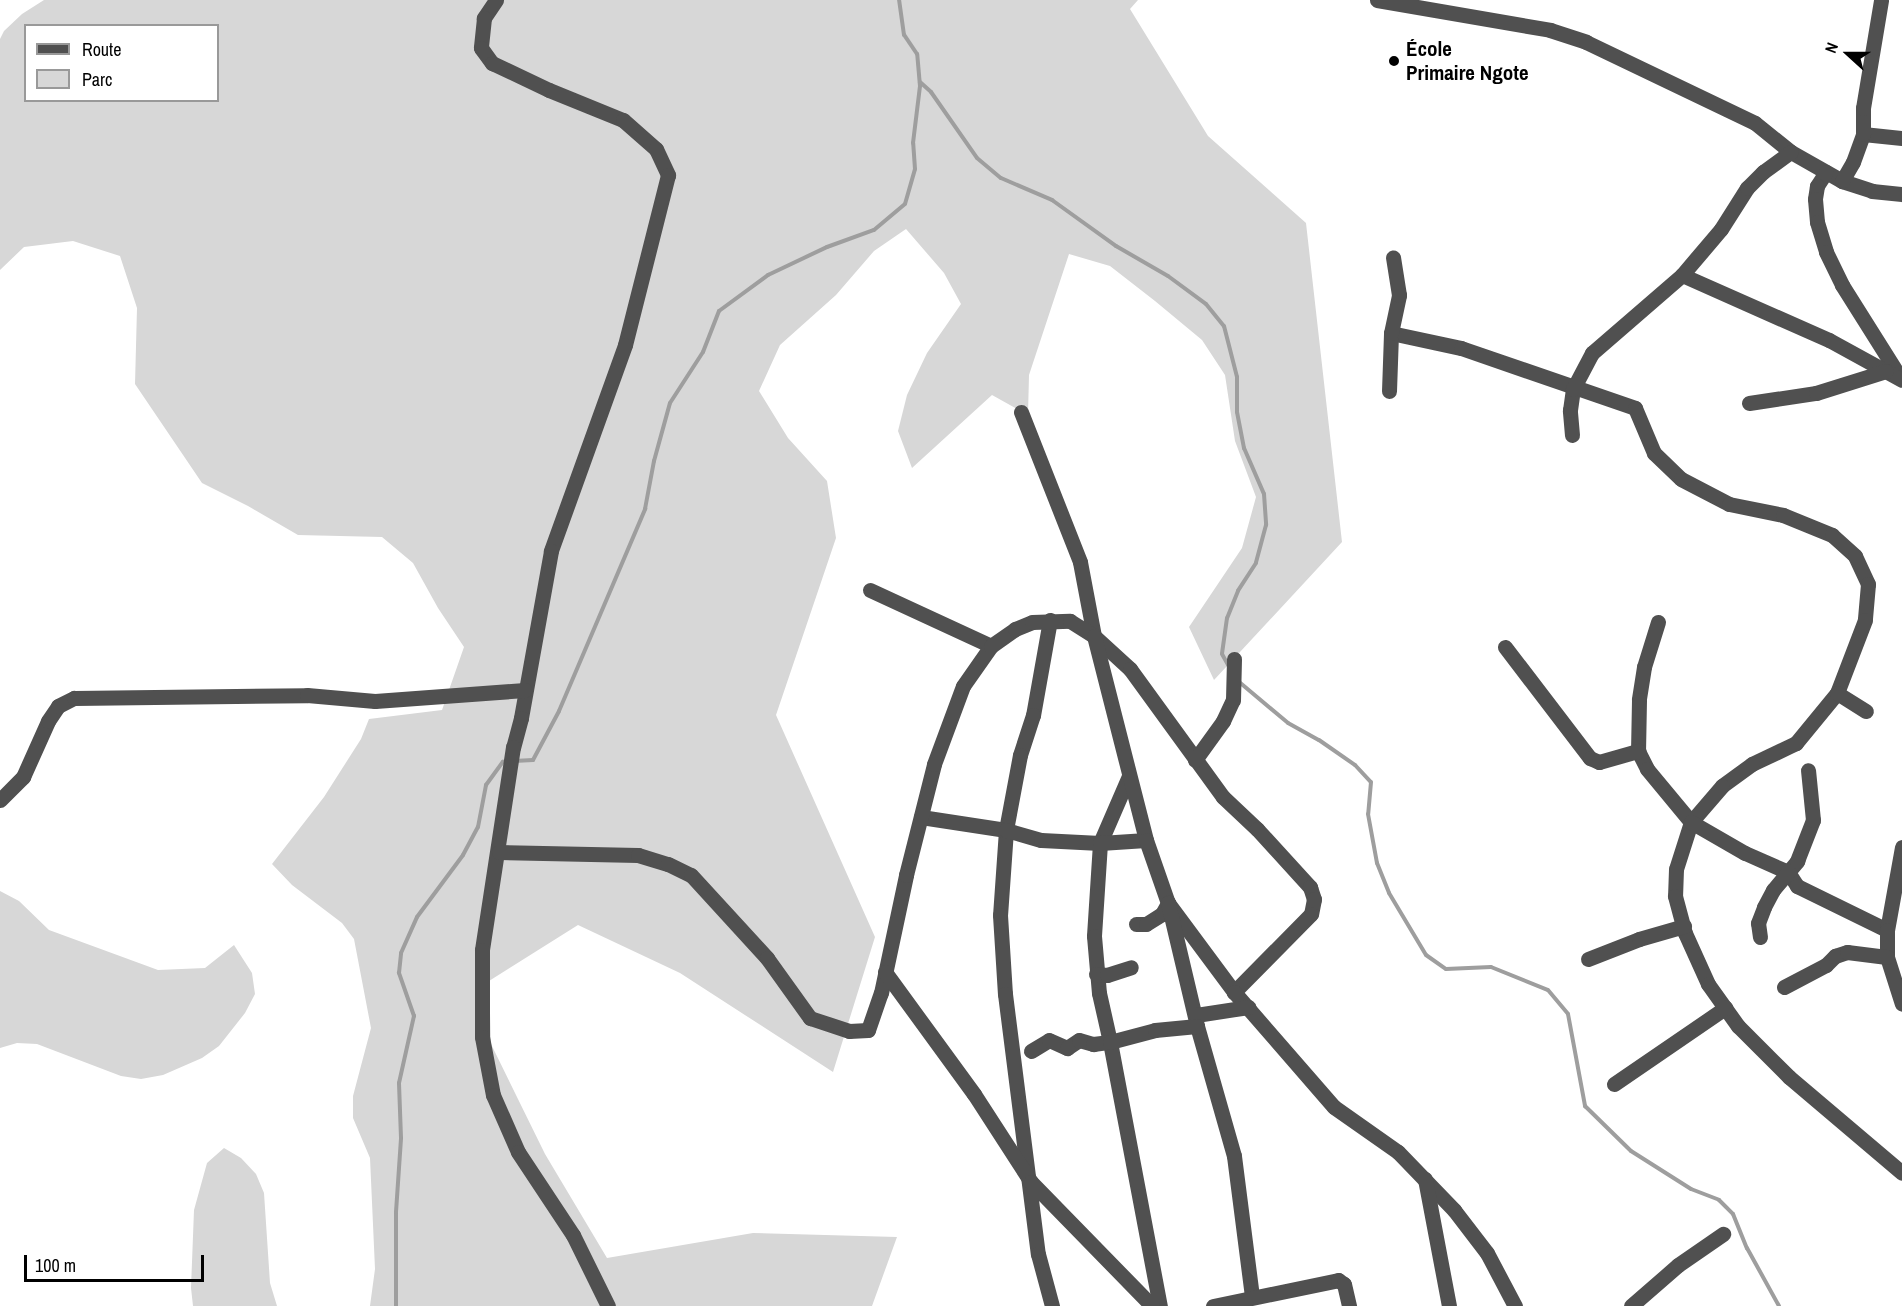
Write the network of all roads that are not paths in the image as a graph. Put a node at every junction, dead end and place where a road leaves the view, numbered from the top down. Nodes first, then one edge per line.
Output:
1 (496, 0) edge
2 (1377, 0) edge
3 (1881, 0) edge
4 (1863, 134) junction
5 (1902, 138) edge
6 (1791, 152) junction
7 (1826, 172) junction
8 (1842, 180) junction
9 (1902, 194) edge
10 (1392, 257) dead end
11 (1682, 275) junction
12 (1391, 333) junction
13 (1886, 371) junction
14 (1902, 380) edge
15 (1573, 389) junction
16 (1389, 391) dead end
17 (1749, 403) dead end
18 (1021, 412) dead end
19 (1572, 435) dead end
20 (870, 590) dead end
21 (1050, 620) junction
22 (1658, 622) dead end
23 (1094, 636) junction
24 (991, 646) junction
25 (1505, 647) dead end
26 (1234, 659) dead end
27 (525, 690) junction
28 (1837, 693) junction
29 (1866, 711) dead end
30 (1638, 751) junction
31 (1195, 760) junction
32 (1808, 770) dead end
33 (1130, 776) junction
34 (0, 800) edge
35 (921, 818) junction
36 (1691, 822) junction
37 (1006, 830) junction
38 (1146, 840) junction
39 (1100, 843) junction
40 (1902, 847) edge
41 (499, 852) junction
42 (1788, 872) junction
43 (1168, 903) junction
44 (1136, 924) dead end
45 (1684, 926) junction
46 (1887, 930) junction
47 (1760, 937) dead end
48 (1887, 957) junction
49 (1588, 959) dead end
50 (1131, 967) dead end
51 (885, 972) junction
52 (1096, 974) junction
53 (1784, 987) dead end
54 (1234, 992) junction
55 (1902, 1004) edge
56 (1248, 1006) junction
57 (1725, 1008) junction
58 (1197, 1021) junction
59 (1110, 1042) junction
60 (1031, 1051) dead end
61 (1614, 1084) dead end
62 (1902, 1173) edge
63 (1425, 1179) junction
64 (1031, 1182) junction
65 (1723, 1234) dead end
66 (1252, 1297) junction
67 (608, 1306) edge
68 (1052, 1306) edge
69 (1152, 1306) edge
70 (1160, 1306) edge
71 (1213, 1306) edge
72 (1349, 1306) edge
73 (1449, 1306) edge
74 (1515, 1306) edge
75 (1631, 1306) edge

1 - 27 street
2 - 6 street
3 - 4 street
4 - 5 street
4 - 8 street
6 - 7 street
6 - 11 street
7 - 8 street
7 - 14 street
8 - 9 street
10 - 12 street
11 - 13 street
11 - 15 street
12 - 15 street
12 - 16 street
13 - 14 street
13 - 17 street
15 - 19 street
15 - 28 street
18 - 23 street
20 - 24 street
21 - 23 street
21 - 24 street
21 - 37 street
22 - 30 street
23 - 31 street
23 - 33 street
24 - 35 street
25 - 30 street
26 - 31 street
27 - 34 street
27 - 41 street
28 - 29 street
28 - 36 street
30 - 36 street
31 - 54 street
32 - 42 street
33 - 38 street
33 - 39 street
35 - 37 street
35 - 51 street
36 - 42 street
36 - 45 street
37 - 39 street
37 - 64 street
38 - 39 street
38 - 43 street
39 - 52 street
40 - 46 street
41 - 51 street
41 - 67 street
42 - 46 street
42 - 47 street
43 - 44 street
43 - 54 street
43 - 58 street
45 - 49 street
45 - 57 street
46 - 48 street
48 - 53 street
48 - 55 street
50 - 52 street
51 - 64 street
52 - 59 street
54 - 56 street
56 - 58 street
56 - 63 street
57 - 61 street
57 - 62 street
58 - 59 street
58 - 66 street
59 - 60 street
59 - 70 street
63 - 73 street
63 - 74 street
64 - 68 street
64 - 69 street
65 - 75 street
66 - 71 street
66 - 72 street

